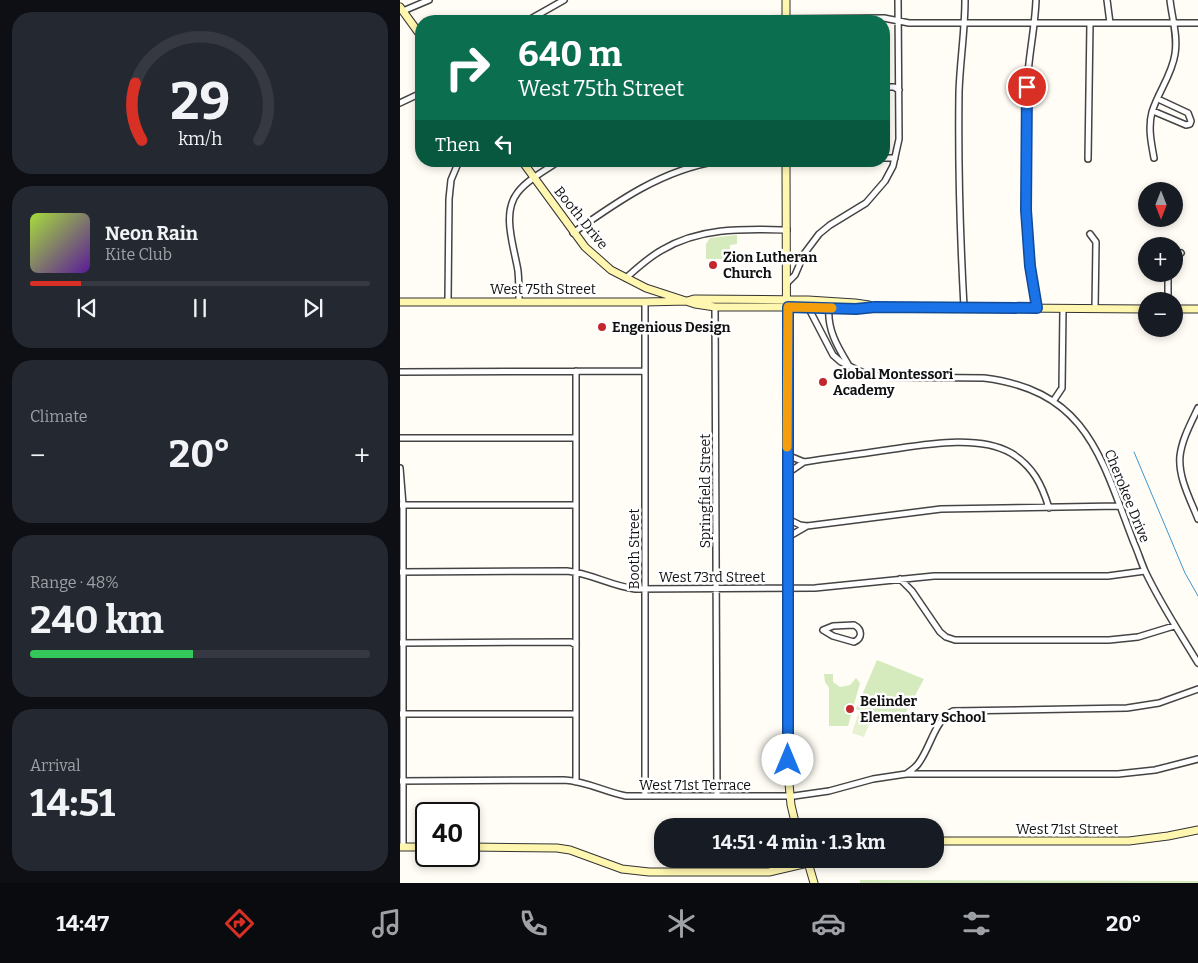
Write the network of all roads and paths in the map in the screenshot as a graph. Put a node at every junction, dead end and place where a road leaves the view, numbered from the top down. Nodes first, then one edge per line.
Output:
1 (429, 0) edge
2 (564, 0) edge
3 (786, 0) edge
4 (898, 0) edge
5 (965, 0) edge
6 (1036, 0) edge
7 (1108, 0) edge
8 (1170, 0) edge
9 (401, 9) edge
10 (538, 15) edge
11 (786, 15) edge
12 (890, 19) edge
13 (898, 21) junction
14 (964, 23) junction
15 (1034, 23) junction
16 (1090, 23) junction
17 (1110, 23) junction
18 (1174, 23) junction
19 (1198, 23) edge
20 (415, 28) edge
21 (890, 87) edge
22 (899, 90) junction
23 (415, 96) edge
24 (1158, 99) junction
25 (400, 103) edge
26 (1152, 111) junction
27 (890, 158) edge
28 (895, 158) junction
29 (1154, 158) dead end
30 (1088, 159) dead end
31 (457, 167) edge
32 (526, 167) edge
33 (550, 167) edge
34 (694, 167) edge
35 (786, 167) edge
36 (534, 178) junction
37 (786, 230) junction
38 (573, 232) junction
39 (1090, 234) dead end
40 (626, 278) junction
41 (788, 282) junction
42 (448, 301) junction
43 (687, 301) junction
44 (400, 302) edge
45 (519, 302) junction
46 (645, 302) junction
47 (787, 303) junction
48 (716, 306) junction
49 (808, 307) junction
50 (875, 307) junction
51 (964, 307) junction
52 (829, 308) junction
53 (1037, 308) junction
54 (1063, 309) junction
55 (1096, 309) junction
56 (1138, 309) edge
57 (1183, 309) edge
58 (1198, 309) edge
59 (849, 364) junction
60 (576, 371) junction
61 (645, 371) junction
62 (400, 372) edge
63 (1054, 400) junction
64 (1198, 408) edge
65 (400, 438) edge
66 (576, 438) junction
67 (787, 455) junction
68 (804, 462) junction
69 (400, 468) edge
70 (788, 473) junction
71 (402, 505) edge
72 (576, 505) junction
73 (1119, 506) junction
74 (1049, 508) junction
75 (788, 519) junction
76 (1198, 519) edge
77 (807, 526) junction
78 (788, 537) junction
79 (1145, 571) junction
80 (402, 572) edge
81 (576, 573) junction
82 (900, 579) junction
83 (645, 588) junction
84 (716, 588) junction
85 (788, 588) junction
86 (1174, 626) junction
87 (823, 630) joint
88 (402, 643) edge
89 (576, 645) junction
90 (1198, 663) edge
91 (1198, 689) edge
92 (401, 714) edge
93 (576, 714) junction
94 (1198, 759) edge
95 (919, 764) junction
96 (906, 774) junction
97 (924, 774) junction
98 (402, 781) edge
99 (576, 782) junction
100 (645, 796) junction
101 (716, 796) junction
102 (790, 796) junction
103 (794, 818) edge
104 (1198, 830) edge
105 (944, 842) edge
106 (401, 847) edge
107 (415, 847) edge
108 (480, 847) edge
109 (788, 868) edge
110 (810, 868) edge
111 (814, 883) edge

1 - 9 street
2 - 10 street
3 - 11 street
4 - 13 street
5 - 14 street
6 - 15 street
7 - 17 street
8 - 18 street
9 - 20 street
12 - 13 street
13 - 14 street
13 - 22 street
14 - 15 street
14 - 51 street
15 - 16 street
15 - 53 street
16 - 17 street
16 - 30 street
17 - 18 street
18 - 19 street
18 - 24 street
21 - 22 street
22 - 28 street
23 - 25 street
24 - 26 street
24 - 26 street
26 - 29 street
27 - 28 street
28 - 41 street
31 - 42 street
32 - 36 street, Booth Drive
33 - 36 street
34 - 38 street
35 - 37 street
36 - 38 street, Booth Drive
36 - 45 street
37 - 40 street
37 - 41 street
38 - 40 street, Booth Drive
39 - 55 street
40 - 43 street, Booth Drive
41 - 47 street
42 - 44 street, West 75th Street
42 - 45 street, West 75th Street
43 - 46 street, West 75th Street
43 - 47 street, West 75th Street
43 - 48 street, West 75th Street
45 - 46 street, West 75th Street
46 - 61 street, Booth Street
47 - 48 street, West 75th Street
47 - 49 street, West 75th Street
47 - 50 street, West 75th Street
47 - 67 street
48 - 84 street, Springfield Street
49 - 52 street, West 75th Street
49 - 59 street, Cherokee Drive
50 - 51 street, West 75th Street
50 - 52 street, West 75th Street
51 - 53 street, West 75th Street
52 - 59 street
53 - 54 street, West 75th Street
54 - 55 street, West 75th Street
54 - 63 street
55 - 56 street, West 75th Street
57 - 58 street
59 - 63 street, Cherokee Drive
60 - 61 street
60 - 62 street
60 - 66 street
61 - 83 street, Booth Street
63 - 73 street, Cherokee Drive
64 - 76 street
65 - 66 street
66 - 72 street
67 - 68 street
67 - 70 street
68 - 70 street
68 - 74 street
69 - 71 street
70 - 75 street
71 - 72 street
71 - 80 street
72 - 81 street
73 - 74 street
73 - 79 street, Cherokee Drive
74 - 77 street
75 - 77 street
75 - 78 street
77 - 78 street
78 - 85 street
79 - 82 street, West 73rd Street
79 - 86 street, Cherokee Drive
80 - 81 street, West 73rd Street
80 - 88 street
81 - 83 street, West 73rd Street
81 - 89 street
82 - 85 street, West 73rd Street
82 - 86 street
83 - 84 street, West 73rd Street
83 - 100 street, Booth Street
84 - 85 street, West 73rd Street
84 - 101 street, Springfield Street
85 - 102 street
86 - 90 street, Cherokee Drive
87 - 87 street
88 - 89 street
88 - 92 street
89 - 93 street
91 - 95 street
92 - 93 street
92 - 98 street
93 - 99 street
94 - 97 street, West 71st Terrace
95 - 96 street
95 - 97 street
96 - 97 street, West 71st Terrace
96 - 102 street, West 71st Terrace
98 - 99 street, West 71st Terrace
98 - 106 street
99 - 100 street, West 71st Terrace
100 - 101 street, West 71st Terrace
101 - 102 street, West 71st Terrace
102 - 103 street
104 - 105 street, West 71st Street
106 - 107 street
108 - 109 street
110 - 111 street

